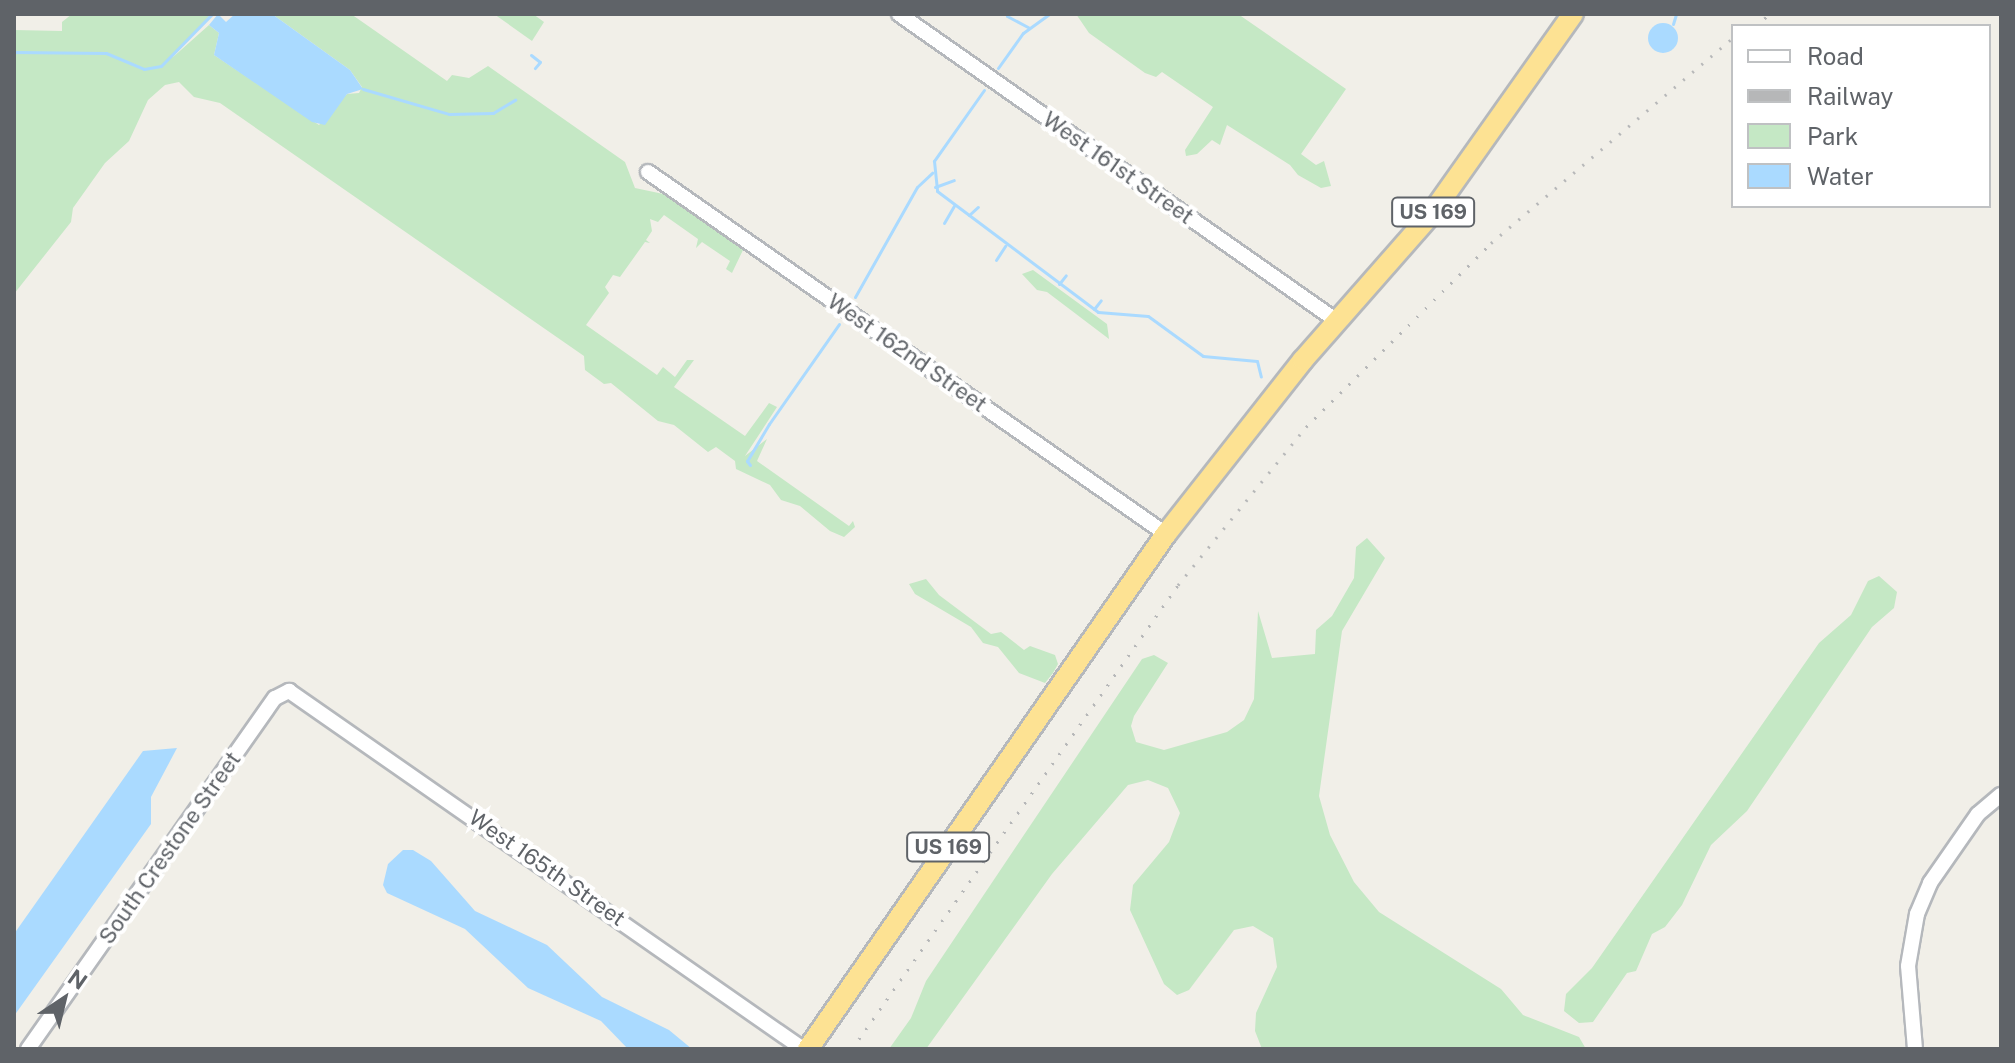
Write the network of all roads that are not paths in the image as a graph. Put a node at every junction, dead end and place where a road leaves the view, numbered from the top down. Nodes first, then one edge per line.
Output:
1 (899, 14) edge
2 (1573, 14) edge
3 (648, 172) dead end
4 (1337, 321) junction
5 (1166, 534) junction
6 (289, 691) joint
7 (2001, 795) edge
8 (28, 1049) edge
9 (806, 1049) edge
10 (1915, 1049) edge

1 - 4 street, West 161st Street
2 - 4 highway, US 169
3 - 5 street, West 162nd Street
4 - 5 highway, US 169
5 - 9 highway, US 169
6 - 8 street, South Crestone Street
6 - 9 street, West 165th Street
7 - 10 street

